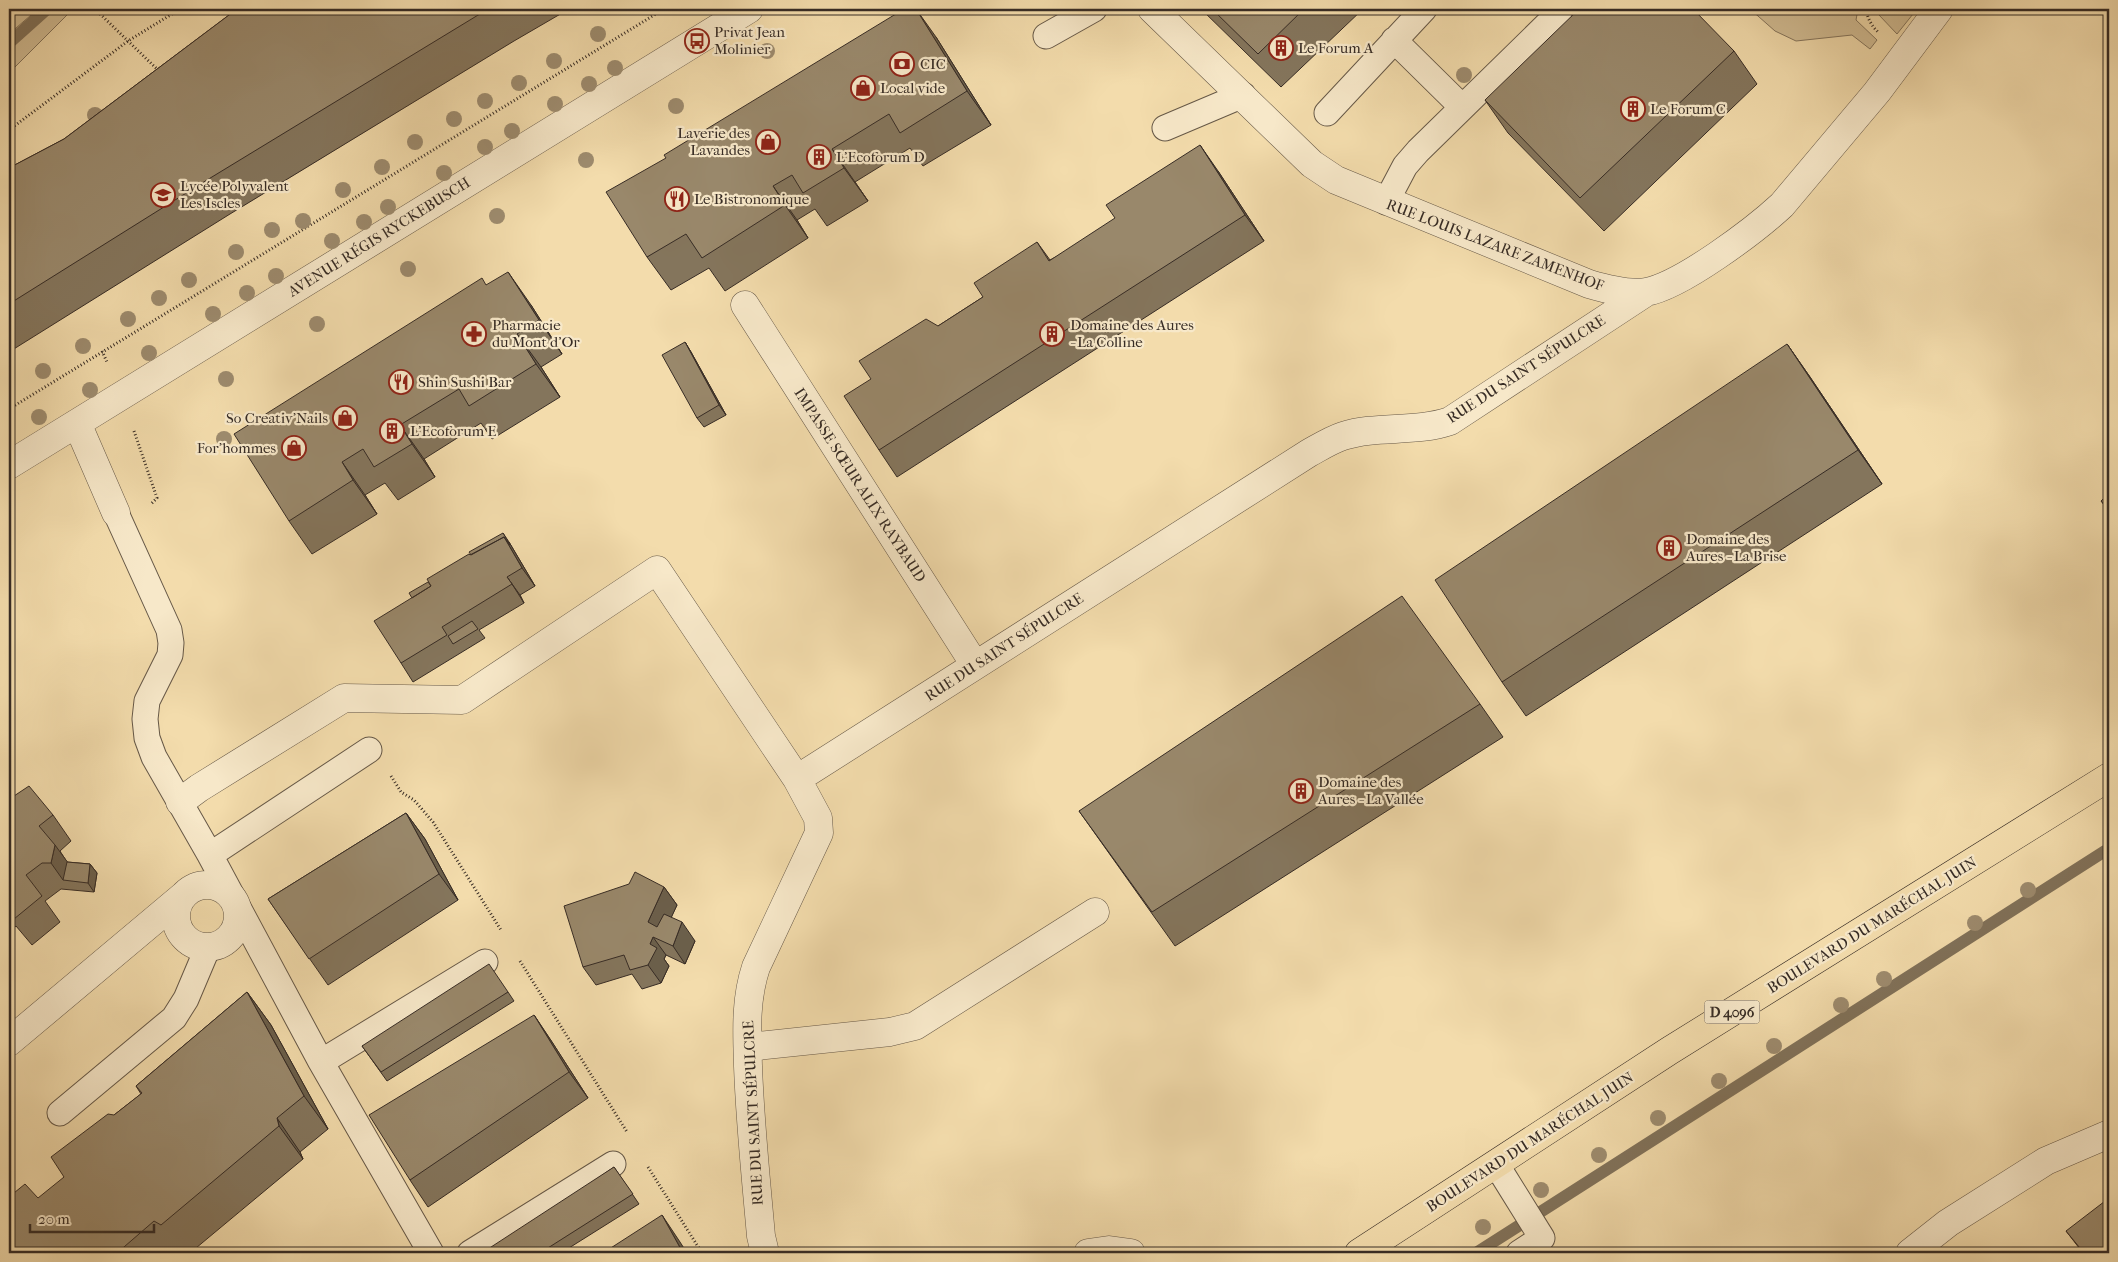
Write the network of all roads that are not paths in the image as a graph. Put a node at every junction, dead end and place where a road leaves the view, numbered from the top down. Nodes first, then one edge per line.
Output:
1 (749, 9) edge
2 (1094, 9) edge
3 (1152, 9) edge
4 (1424, 9) edge
5 (1940, 9) edge
6 (1559, 13) dead end
7 (1046, 36) dead end
8 (1394, 40) junction
9 (1243, 95) junction
10 (1462, 108) junction
11 (1327, 113) dead end
12 (1165, 128) dead end
13 (1386, 202) junction
14 (1645, 292) junction
15 (745, 306) dead end
16 (77, 423) junction
17 (9, 465) edge
18 (116, 513) joint
19 (975, 665) junction
20 (369, 750) dead end
21 (2109, 777) edge
22 (797, 779) junction
23 (180, 802) junction
24 (210, 855) junction
25 (183, 896) junction
26 (236, 902) junction
27 (1095, 912) dead end
28 (208, 947) junction
29 (485, 962) dead end
30 (9, 1042) edge
31 (748, 1047) junction
32 (321, 1062) junction
33 (60, 1113) dead end
34 (2109, 1134) edge
35 (613, 1164) dead end
36 (1496, 1164) junction
37 (1546, 1246) edge
38 (431, 1253) edge
39 (470, 1253) edge
40 (765, 1253) edge
41 (1088, 1253) edge
42 (1131, 1253) edge
43 (1359, 1253) edge
44 (1519, 1253) edge
45 (1910, 1253) edge

1 - 16 street, AVENUE RÉGIS RYCKEBUSCH
2 - 7 lane
3 - 9 street, RUE LOUIS LAZARE ZAMENHOF
4 - 8 lane
5 - 14 street, RUE LOUIS LAZARE ZAMENHOF
6 - 10 lane
8 - 10 lane
8 - 11 lane
9 - 12 lane
9 - 13 street, RUE LOUIS LAZARE ZAMENHOF
10 - 13 lane
13 - 14 street, RUE LOUIS LAZARE ZAMENHOF
14 - 19 street, RUE DU SAINT SÉPULCRE
15 - 19 street, IMPASSE SŒUR ALIX RAYBAUD
16 - 17 street, AVENUE RÉGIS RYCKEBUSCH
16 - 18 street
18 - 23 lane
19 - 22 street, RUE DU SAINT SÉPULCRE
20 - 24 lane
21 - 36 main road, BOULEVARD DU MARÉCHAL JUIN / D 4096
22 - 23 street
22 - 31 street, RUE DU SAINT SÉPULCRE
23 - 24 lane
24 - 26 lane
25 - 26 street
25 - 28 street
25 - 30 street
26 - 28 street
26 - 32 lane
27 - 31 street
28 - 33 lane
29 - 32 lane
31 - 40 street, RUE DU SAINT SÉPULCRE
32 - 38 lane
34 - 45 street
35 - 39 lane
36 - 37 lane
36 - 43 main road, BOULEVARD DU MARÉCHAL JUIN / D 4096
37 - 44 lane
41 - 42 street

